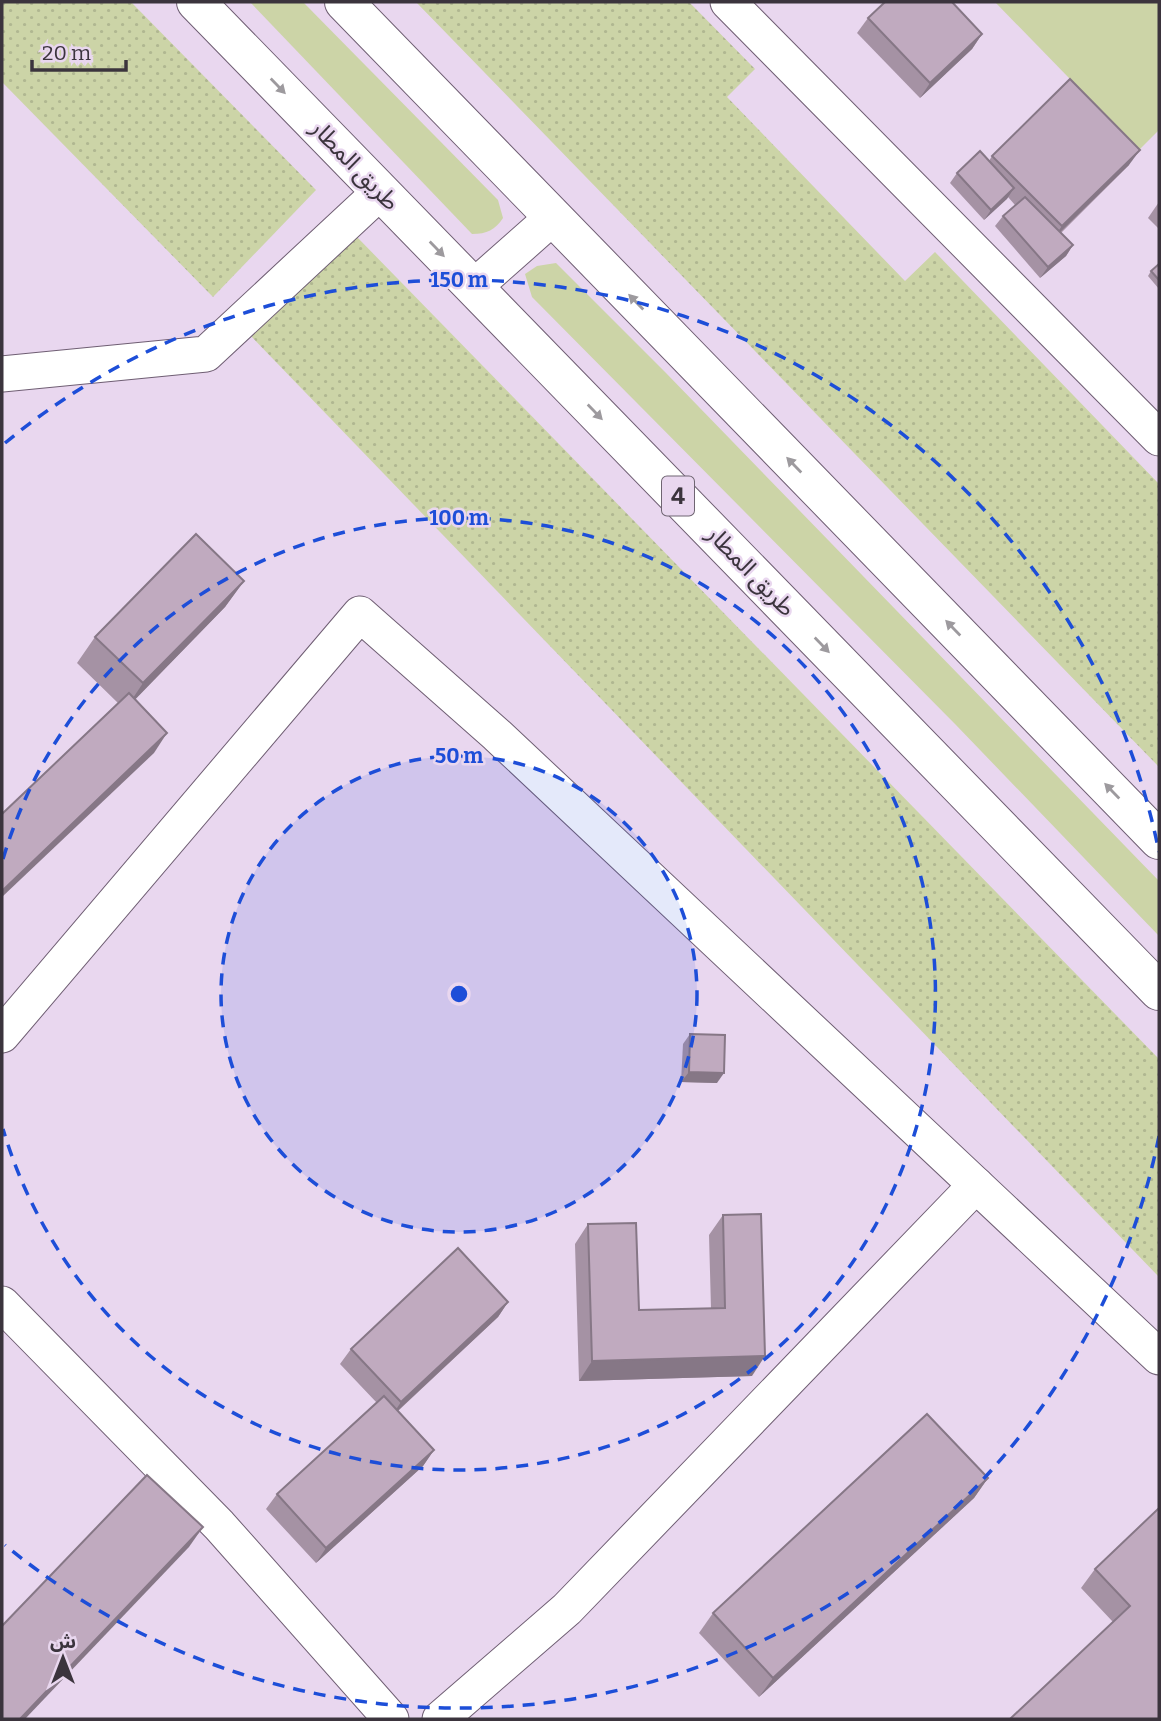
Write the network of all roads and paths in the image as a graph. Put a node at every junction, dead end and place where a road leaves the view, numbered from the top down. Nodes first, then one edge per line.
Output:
1 (196, 2) edge
2 (344, 2) edge
3 (728, 2) edge
4 (381, 191) junction
5 (553, 217) junction
6 (474, 287) junction
7 (2, 374) edge
8 (1159, 438) edge
9 (1159, 840) edge
10 (1159, 990) edge
11 (3, 1031) edge
12 (976, 1185) junction
13 (2, 1304) edge
14 (1159, 1357) edge
15 (391, 1719) edge
16 (440, 1719) edge

1 -> 4 highway, طريق المطار / 4
2 - 5 highway
3 - 8 street
4 -> 6 highway, طريق المطار / 4
4 - 7 street
5 - 6 street
9 -> 5 highway
6 -> 10 highway, طريق المطار / 4
11 - 12 street
12 - 14 street
12 - 16 street
13 - 15 street

